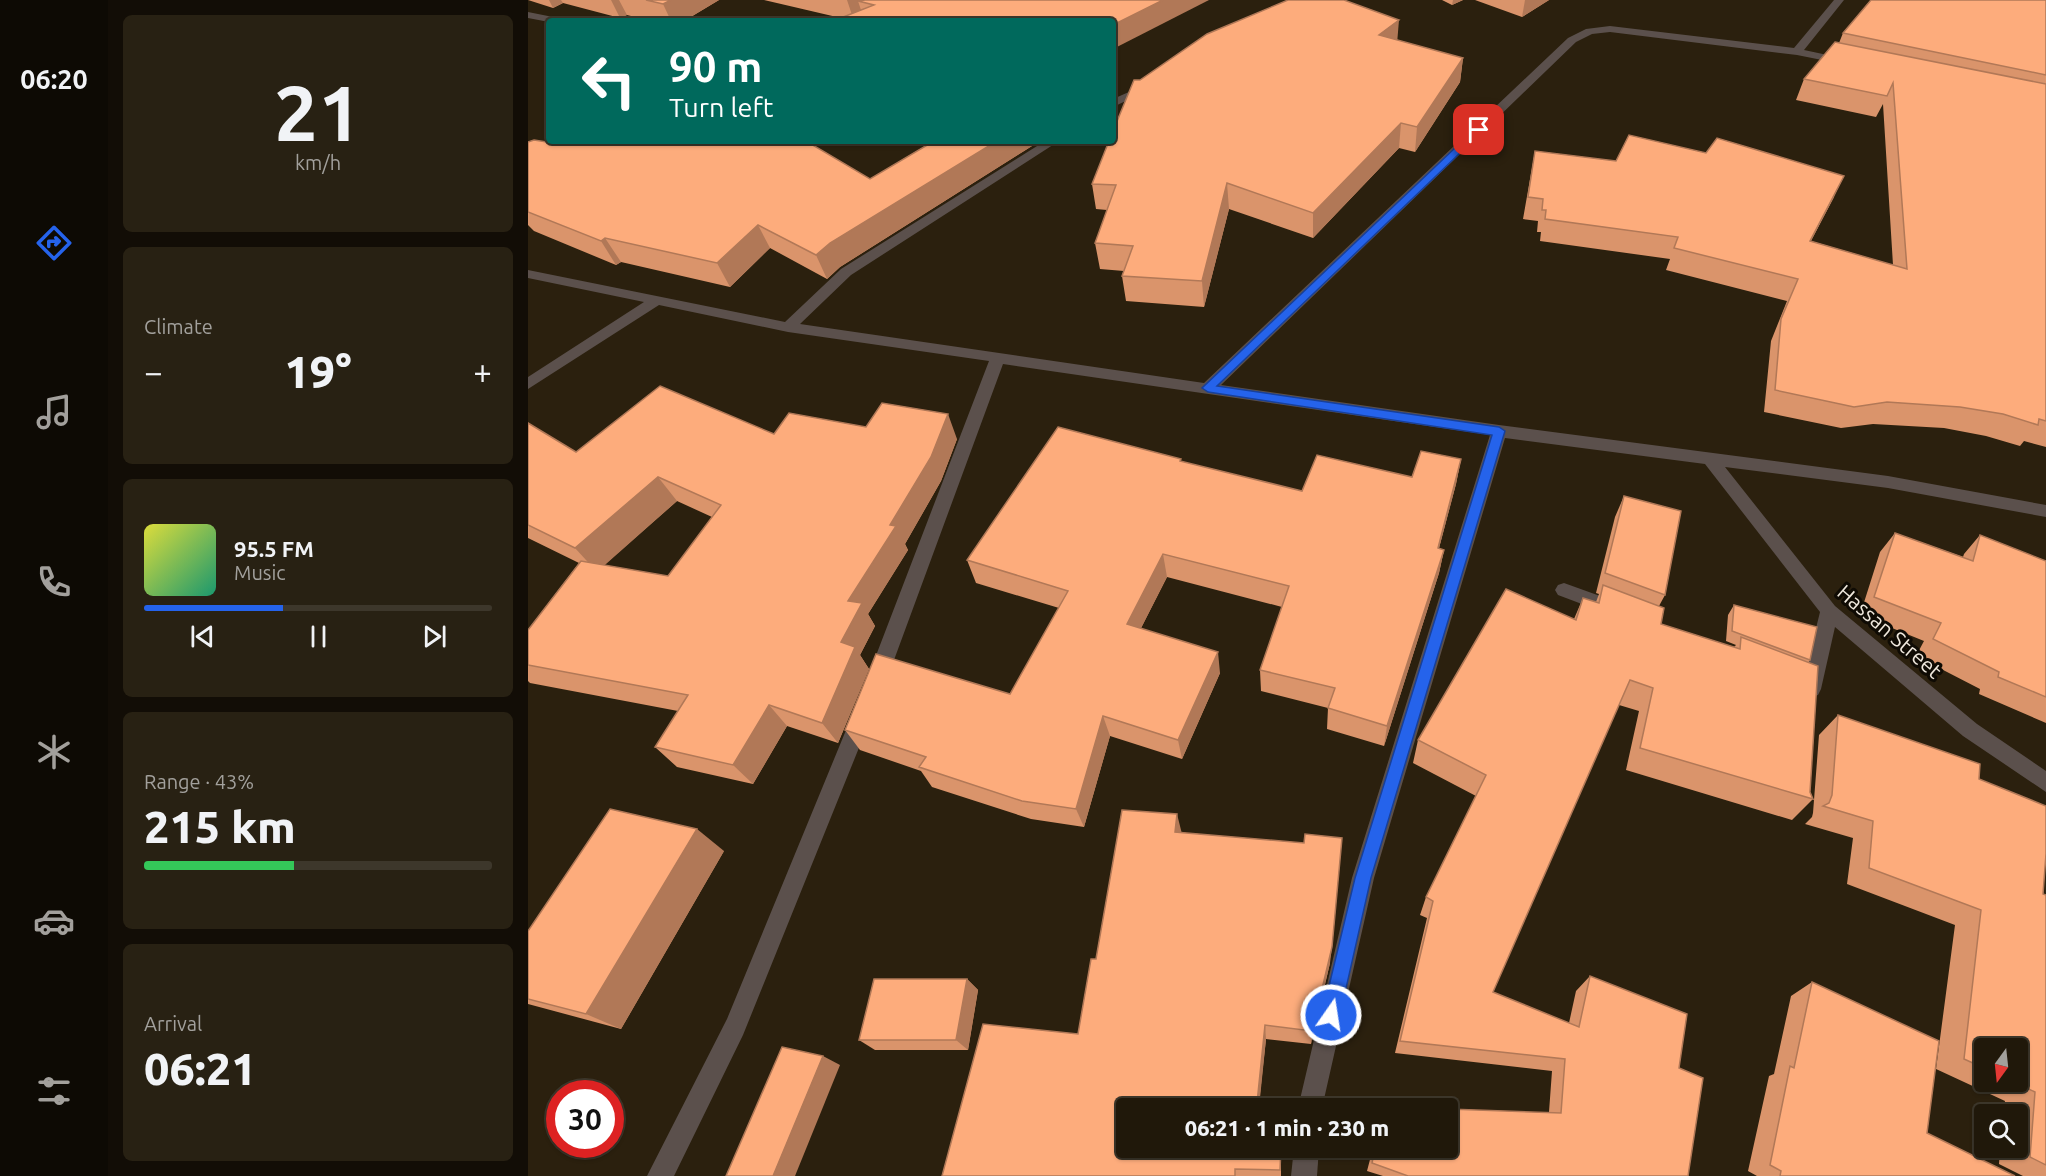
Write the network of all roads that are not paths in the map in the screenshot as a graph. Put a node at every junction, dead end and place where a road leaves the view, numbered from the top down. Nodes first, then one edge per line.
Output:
1 (1839, 0) edge
2 (528, 15) edge
3 (546, 18) edge
4 (1797, 51) junction
5 (1854, 64) edge
6 (1153, 84) edge
7 (1116, 102) edge
8 (1048, 144) edge
9 (528, 274) edge
10 (656, 301) junction
11 (788, 327) junction
12 (999, 358) junction
13 (528, 384) edge
14 (1208, 388) junction
15 (1499, 431) junction
16 (1709, 458) junction
17 (2046, 511) edge
18 (1564, 590) dead end
19 (1829, 611) junction
20 (1641, 618) edge
21 (1790, 676) edge
22 (1811, 684) junction
23 (1809, 708) edge
24 (2046, 783) edge
25 (1312, 1098) edge
26 (1305, 1158) edge
27 (660, 1176) edge
28 (1304, 1176) edge

1 - 4 street
2 - 3 street
4 - 5 street
4 - 14 street
6 - 7 street
8 - 11 street
9 - 10 street
10 - 11 street
10 - 13 street
11 - 12 street
12 - 14 street
12 - 27 street
14 - 15 street
15 - 16 street
15 - 25 street
16 - 17 street
16 - 19 street, Hassan Street
18 - 20 street
19 - 22 street
19 - 24 street, Hassan Street
21 - 22 street
22 - 23 street
26 - 28 street

